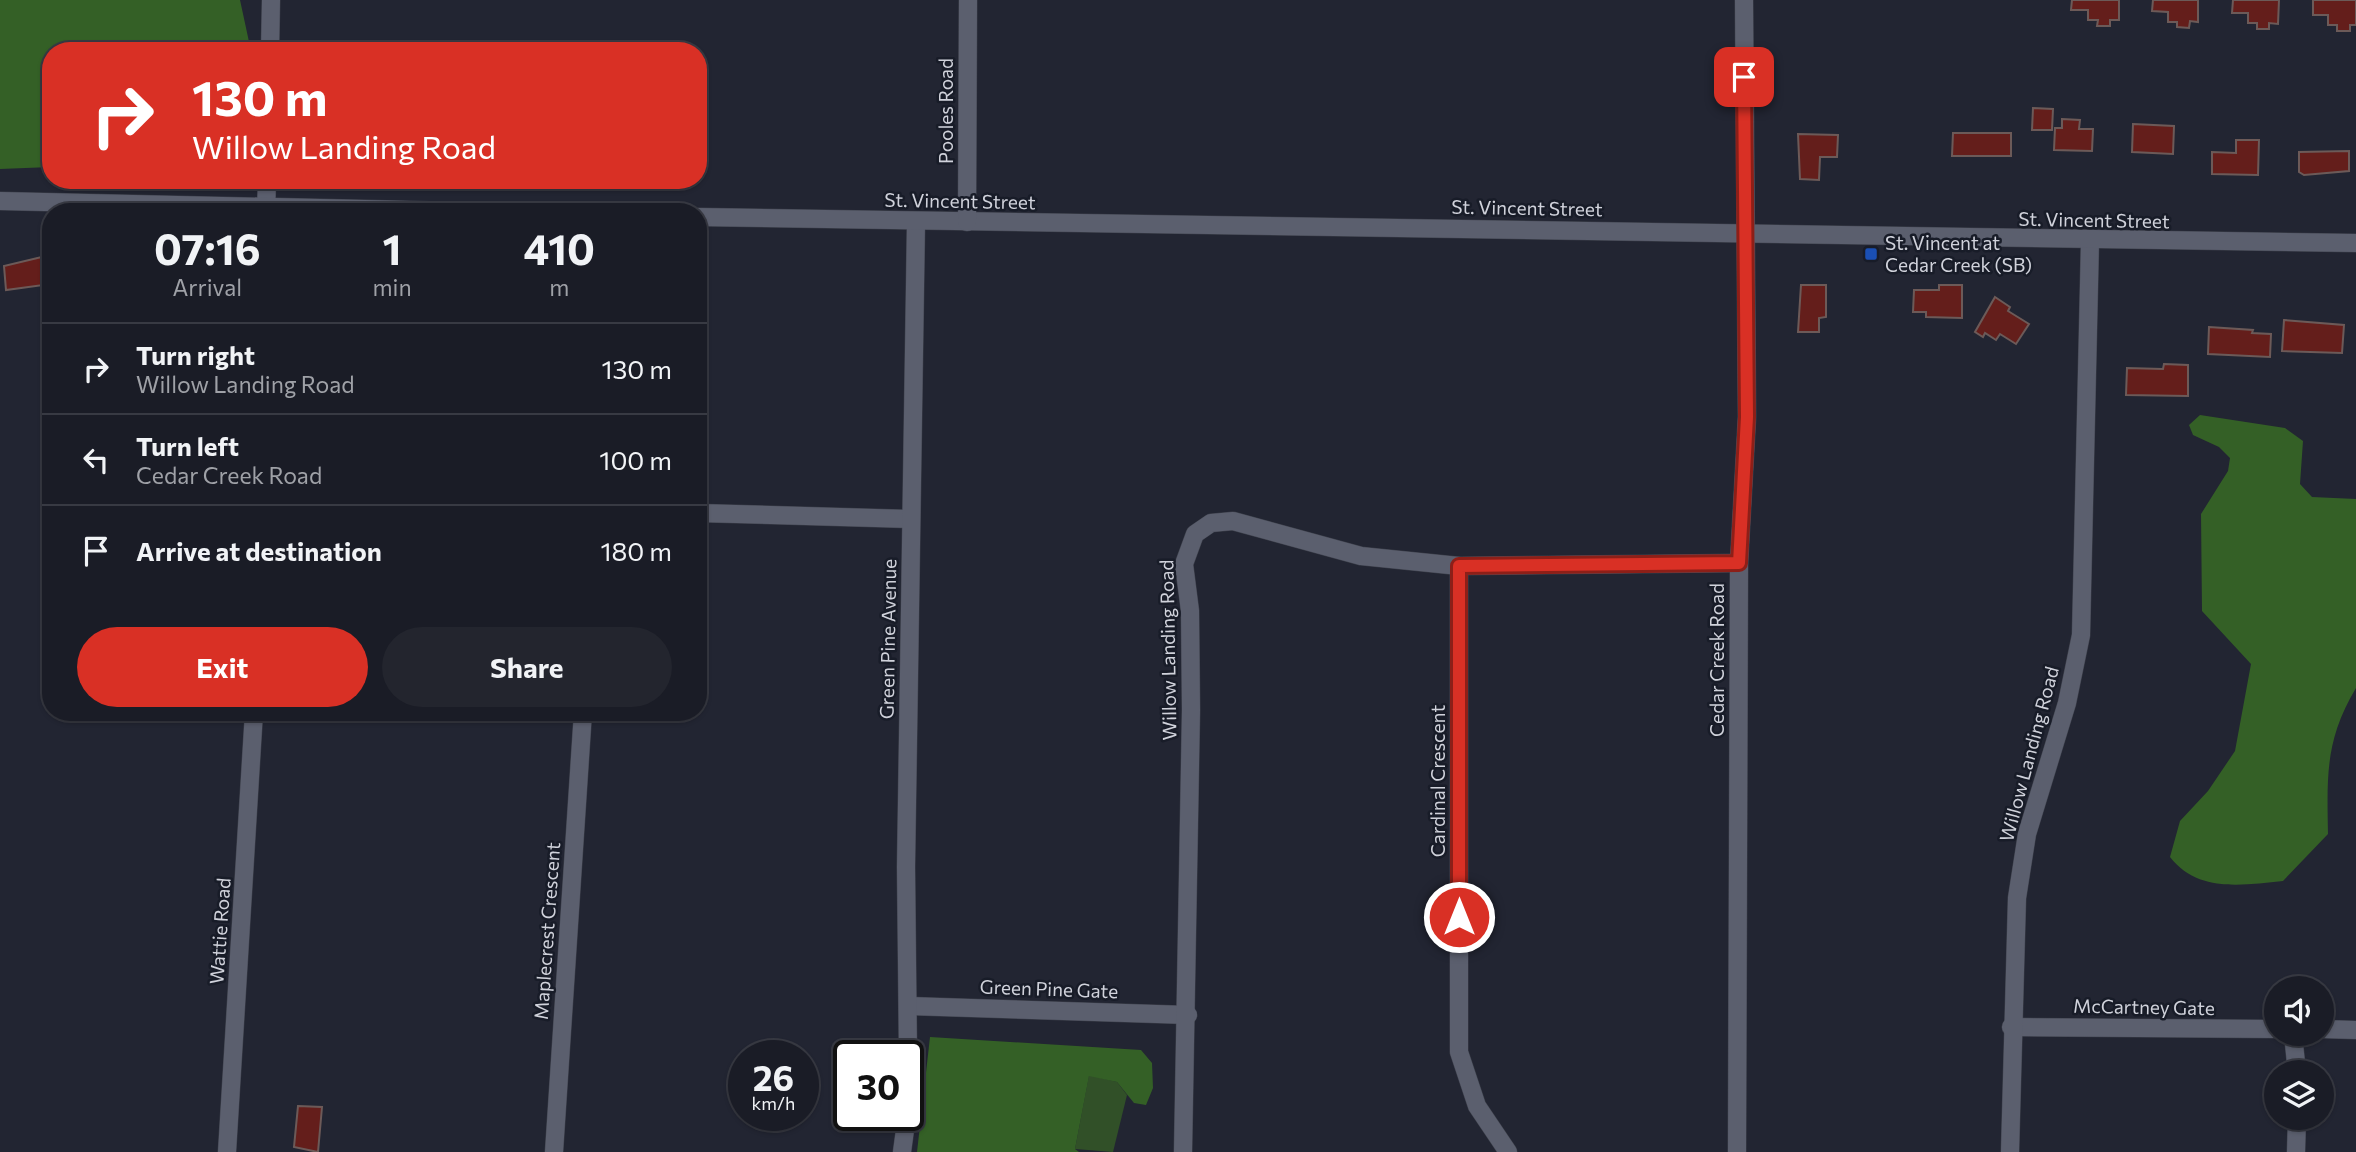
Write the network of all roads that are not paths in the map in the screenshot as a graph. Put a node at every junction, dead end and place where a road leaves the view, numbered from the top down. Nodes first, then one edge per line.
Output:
1 (271, 0) edge
2 (968, 0) edge
3 (1744, 0) edge
4 (270, 42) edge
5 (0, 201) edge
6 (66, 203) edge
7 (707, 217) edge
8 (916, 222) junction
9 (967, 222) junction
10 (1745, 232) junction
11 (2090, 241) junction
12 (2356, 243) edge
13 (707, 513) edge
14 (910, 519) junction
15 (1739, 563) junction
16 (1459, 566) junction
17 (253, 721) edge
18 (582, 721) edge
19 (909, 1006) junction
20 (1188, 1015) junction
21 (2011, 1027) junction
22 (2264, 1029) edge
23 (2334, 1029) edge
24 (2356, 1030) edge
25 (908, 1040) edge
26 (2297, 1130) edge
27 (905, 1131) edge
28 (227, 1152) edge
29 (554, 1152) edge
30 (902, 1152) edge
31 (1184, 1152) edge
32 (1508, 1152) edge
33 (1737, 1152) edge
34 (2010, 1152) edge
35 (2296, 1152) edge

1 - 4 street
2 - 9 street, Pooles Road
3 - 10 street, Cedar Creek Road
5 - 6 street
7 - 8 street, St. Vincent Street
8 - 9 street, St. Vincent Street
8 - 14 street, Green Pine Avenue
9 - 10 street, St. Vincent Street
10 - 11 street, St. Vincent Street
10 - 15 street, Cedar Creek Road
11 - 12 street, St. Vincent Street
11 - 21 street, Willow Landing Road
13 - 14 street
14 - 19 street, Green Pine Avenue
15 - 16 street, Willow Landing Road
15 - 33 street, Cedar Creek Road
16 - 20 street, Willow Landing Road
16 - 32 street, Cardinal Crescent
17 - 28 street, Wattie Road
18 - 29 street, Maplecrest Crescent
19 - 20 street, Green Pine Gate
19 - 25 street, Green Pine Avenue
20 - 31 street, Willow Landing Road
21 - 22 street, McCartney Gate
21 - 34 street, Willow Landing Road
23 - 24 street
26 - 35 street
27 - 30 street

